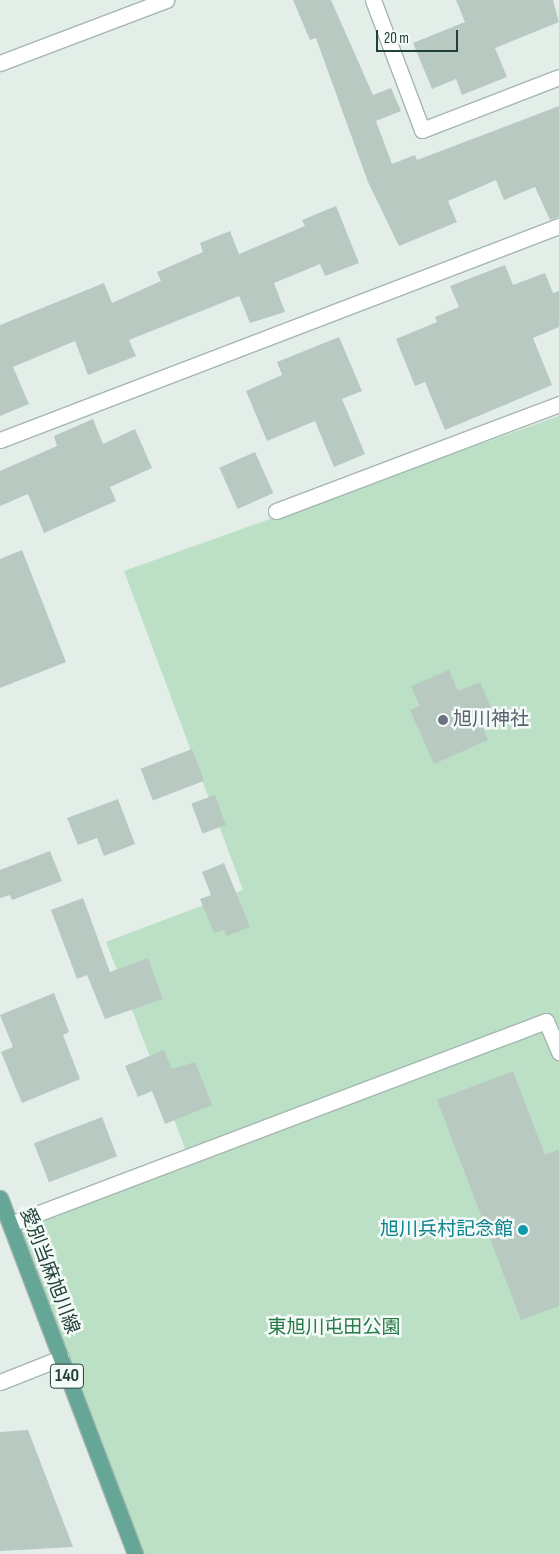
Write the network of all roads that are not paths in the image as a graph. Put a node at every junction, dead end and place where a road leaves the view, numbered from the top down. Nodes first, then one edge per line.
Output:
1 (166, 0) edge
2 (373, 0) edge
3 (0, 63) edge
4 (559, 77) edge
5 (559, 226) edge
6 (559, 404) edge
7 (0, 440) edge
8 (276, 511) dead end
9 (559, 1052) edge
10 (0, 1198) edge
11 (10, 1224) junction
12 (60, 1358) junction
13 (0, 1382) edge
14 (135, 1554) edge

1 - 3 street
2 - 4 street
5 - 7 street
6 - 8 street
9 - 11 street
10 - 11 main road, 愛別当麻旭川線 / 140
11 - 12 main road, 愛別当麻旭川線 / 140
12 - 13 street
12 - 14 main road, 愛別当麻旭川線 / 140

